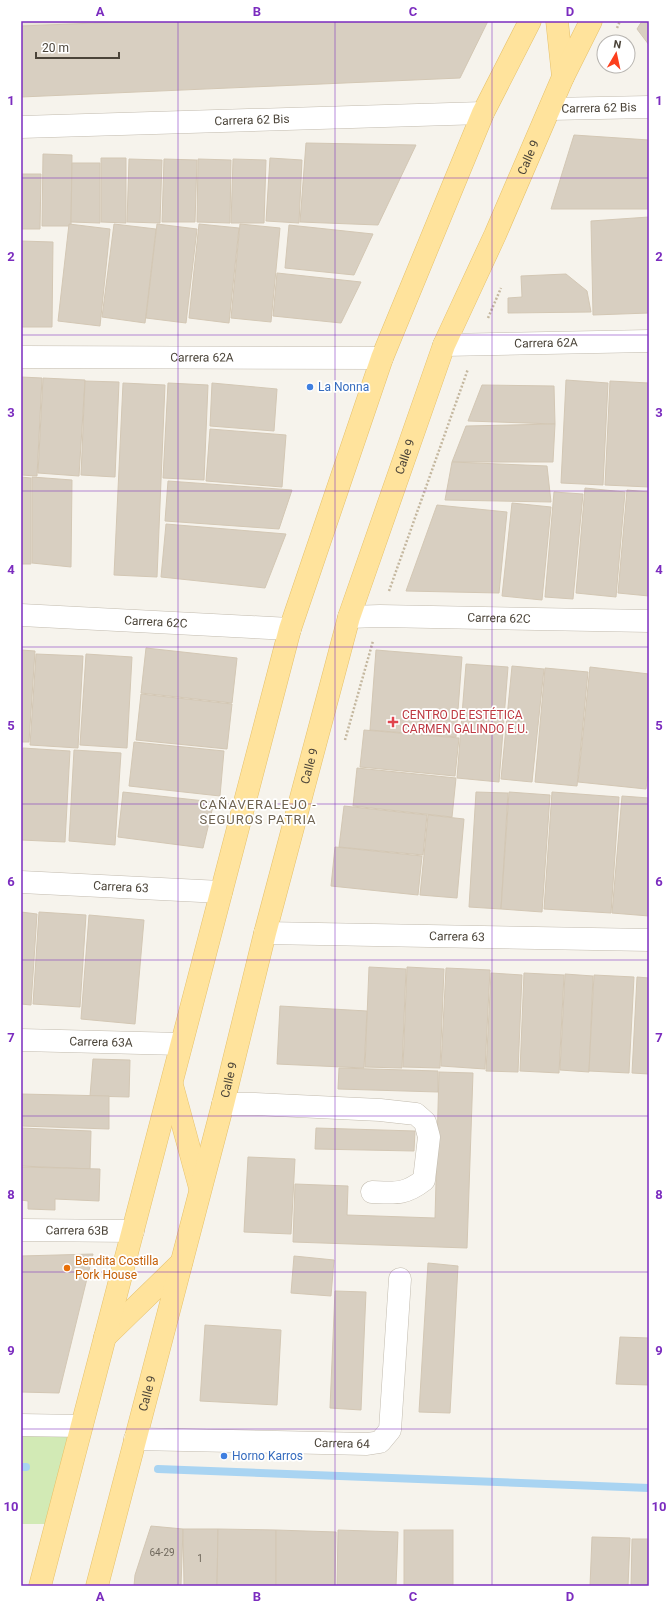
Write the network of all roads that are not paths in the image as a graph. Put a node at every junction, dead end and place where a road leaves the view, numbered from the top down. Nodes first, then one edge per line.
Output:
1 (530, 21) edge
2 (557, 21) edge
3 (591, 21) edge
4 (563, 77) junction
5 (649, 107) edge
6 (550, 109) junction
7 (483, 113) junction
8 (21, 127) edge
9 (649, 341) edge
10 (444, 346) junction
11 (21, 357) edge
12 (382, 358) junction
13 (21, 615) edge
14 (349, 617) junction
15 (649, 621) edge
16 (290, 629) junction
17 (21, 882) edge
18 (221, 892) junction
19 (264, 933) junction
20 (649, 940) edge
21 (21, 1040) edge
22 (181, 1044) junction
23 (171, 1083) junction
24 (222, 1104) junction
25 (201, 1189) junction
26 (372, 1192) dead end
27 (21, 1230) edge
28 (133, 1231) junction
29 (181, 1263) junction
30 (400, 1279) dead end
31 (105, 1337) junction
32 (21, 1426) edge
33 (82, 1426) junction
34 (135, 1439) junction
35 (40, 1586) edge
36 (97, 1586) edge

1 - 7 main road
2 - 4 main road
3 - 4 main road, Calle 9
4 - 6 main road, Calle 9
5 - 6 street, Carrera 62 Bis
6 - 10 main road, Calle 9
7 - 8 street, Carrera 62 Bis
7 - 12 main road
9 - 10 street, Carrera 62A
10 - 14 main road, Calle 9
11 - 12 street, Carrera 62A
12 - 16 main road
13 - 16 street, Carrera 62C
14 - 15 street, Carrera 62C
14 - 19 main road, Calle 9
16 - 18 main road
17 - 18 street, Carrera 63
18 - 22 main road
19 - 20 street, Carrera 63
19 - 24 main road, Calle 9
21 - 22 street, Carrera 63A
22 - 23 main road
23 - 25 main road
23 - 28 main road
24 - 25 main road, Calle 9
24 - 26 street
25 - 29 main road, Calle 9
27 - 28 street, Carrera 63B
28 - 31 main road
29 - 31 main road
29 - 34 main road, Calle 9
30 - 34 street, Carrera 64
31 - 33 main road
32 - 33 street
33 - 35 main road
34 - 36 main road, Calle 9

